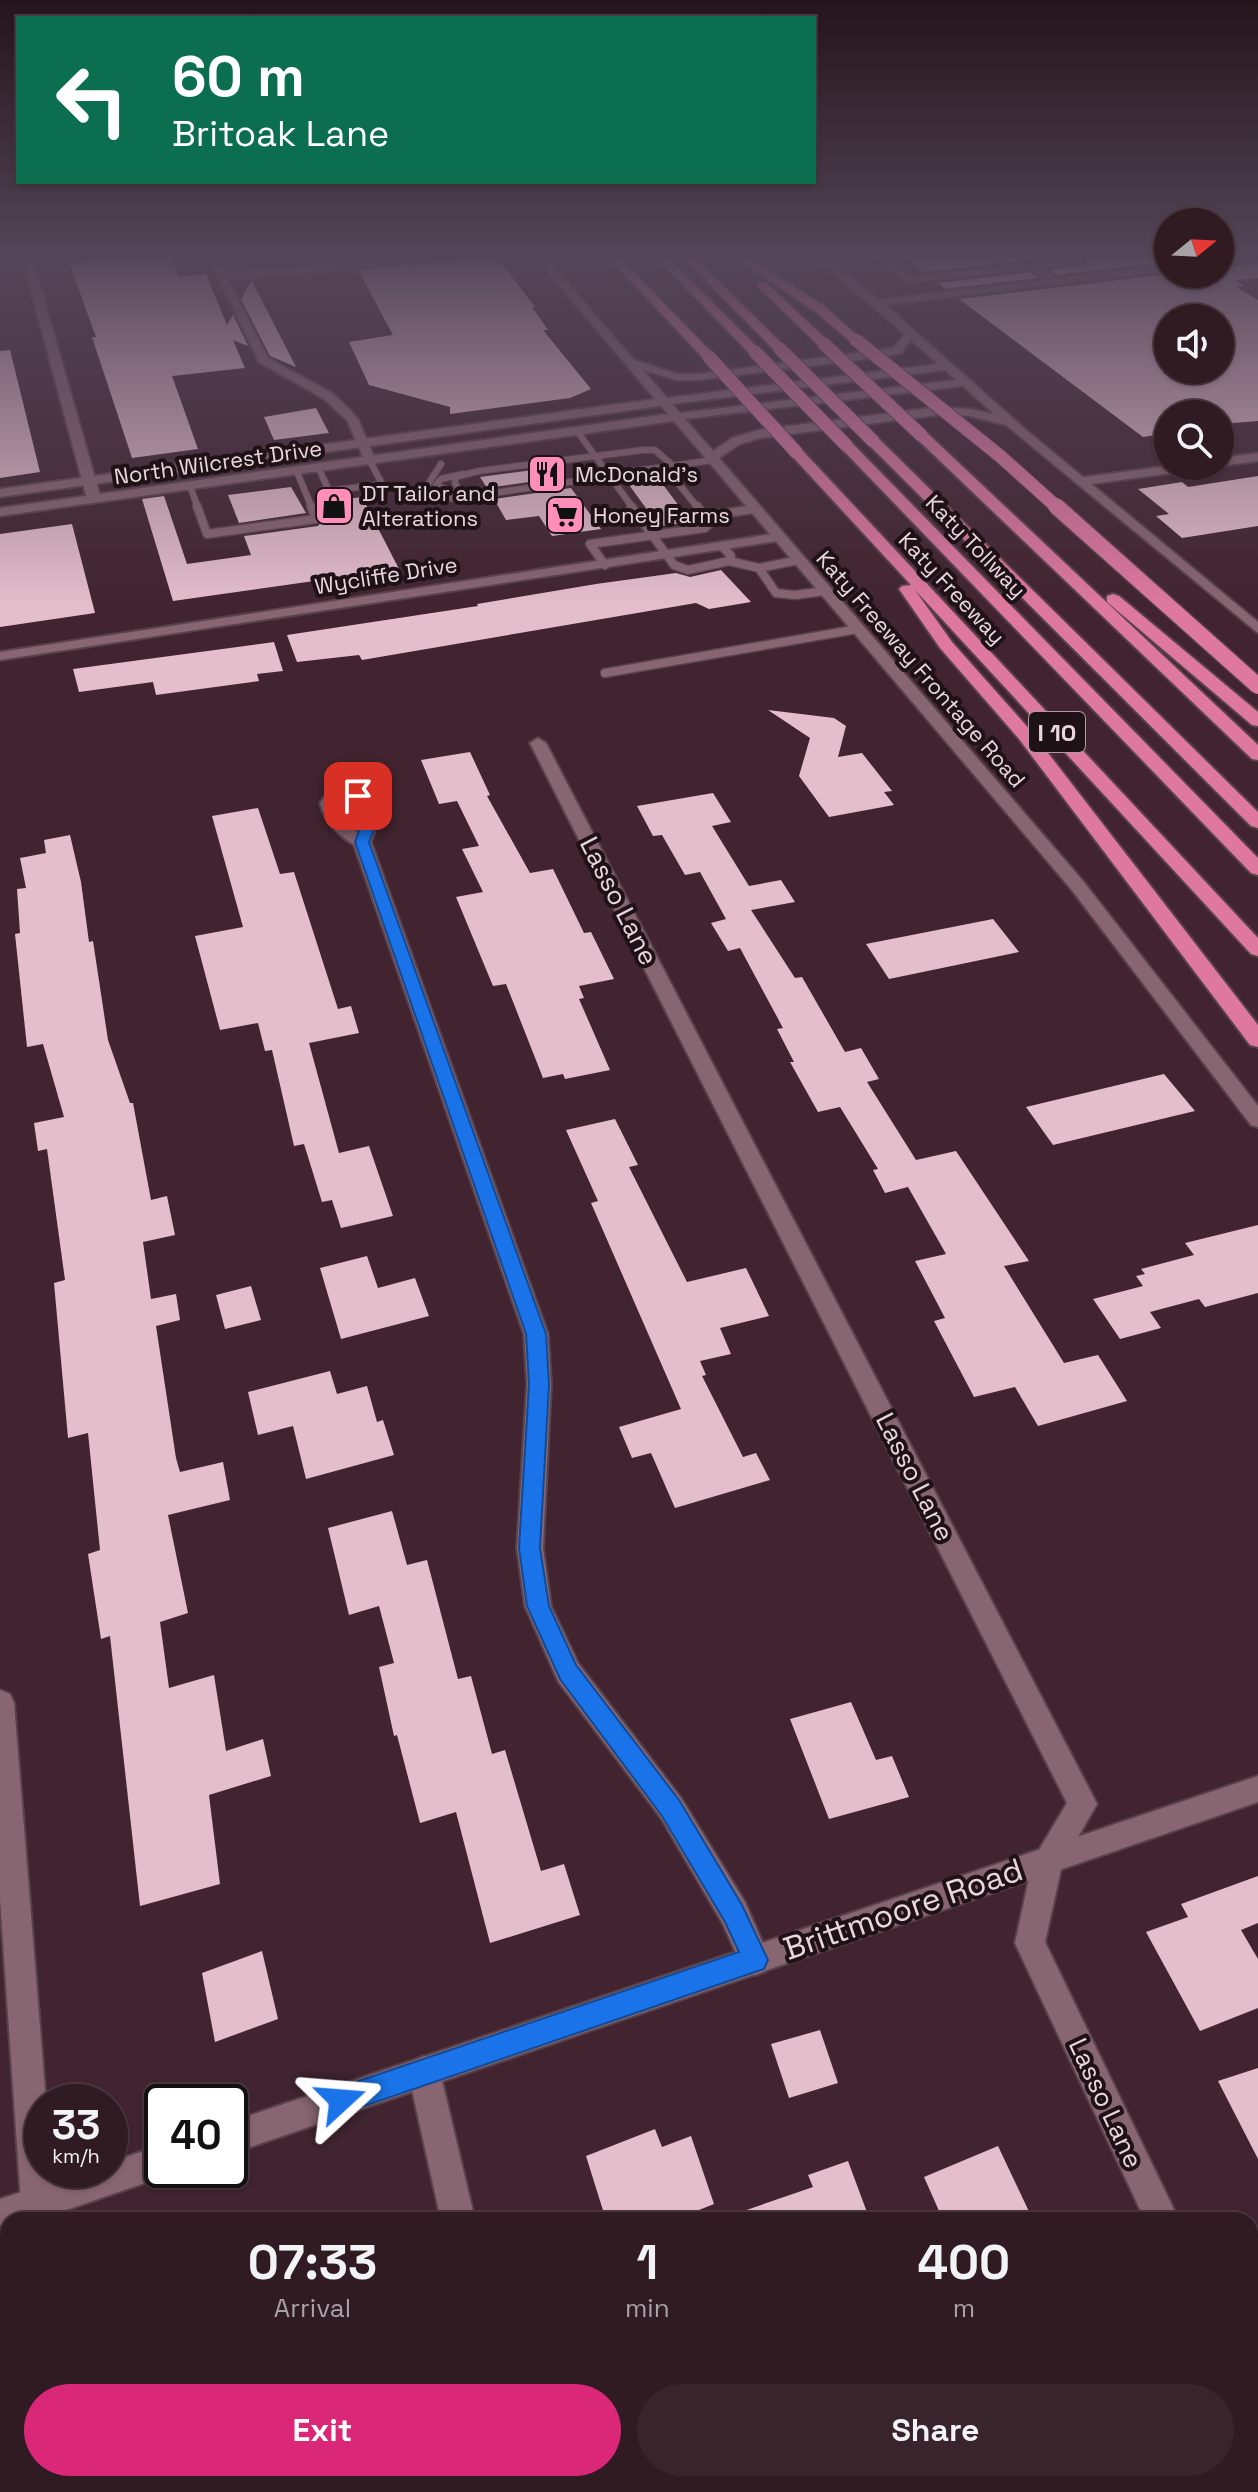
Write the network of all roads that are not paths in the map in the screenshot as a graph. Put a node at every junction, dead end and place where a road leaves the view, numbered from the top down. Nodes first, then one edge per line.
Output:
1 (60, 373) edge
2 (287, 373) edge
3 (639, 373) edge
4 (665, 373) edge
5 (724, 373) edge
6 (728, 373) edge
7 (776, 373) edge
8 (805, 373) edge
9 (855, 373) edge
10 (887, 373) edge
11 (897, 373) edge
12 (955, 373) edge
13 (965, 382) junction
14 (663, 401) junction
15 (676, 417) junction
16 (577, 431) junction
17 (1021, 432) junction
18 (363, 443) junction
19 (596, 456) junction
20 (1258, 457) edge
21 (437, 458) junction
22 (712, 459) junction
23 (1234, 460) edge
24 (370, 461) junction
25 (669, 466) junction
26 (319, 469) junction
27 (479, 471) junction
28 (1154, 471) edge
29 (297, 472) junction
30 (463, 474) junction
31 (611, 477) junction
32 (90, 481) junction
33 (1084, 481) junction
34 (190, 486) junction
35 (0, 493) edge
36 (463, 493) junction
37 (94, 499) junction
38 (755, 509) junction
39 (999, 510) junction
40 (0, 512) edge
41 (855, 515) junction
42 (705, 516) junction
43 (652, 536) junction
44 (779, 537) junction
45 (722, 546) junction
46 (666, 555) junction
47 (799, 560) junction
48 (729, 561) junction
49 (605, 565) junction
50 (759, 568) junction
51 (825, 591) junction
52 (858, 629) junction
53 (1258, 629) edge
54 (0, 656) edge
55 (605, 673) dead end
56 (1258, 686) edge
57 (1258, 721) edge
58 (538, 743) dead end
59 (1258, 755) edge
60 (1258, 822) edge
61 (362, 842) dead end
62 (1258, 869) edge
63 (1258, 950) edge
64 (1258, 1040) edge
65 (1258, 1120) edge
66 (0, 1703) edge
67 (1258, 1789) edge
68 (1048, 1860) junction
69 (755, 1960) junction
70 (424, 2072) junction
71 (248, 2132) edge
72 (144, 2167) edge
73 (38, 2203) junction
74 (12, 2212) edge
75 (456, 2212) edge
76 (1158, 2212) edge

1 - 32 street
2 - 18 street
3 - 14 street, Katy Freeway Frontage Road
4 - 6 street
5 - 41 highway, Katy Freeway / I 10, bridge
7 - 62 highway, Katy Tollway, bridge
8 - 60 highway, Katy Tollway, bridge
9 - 39 highway, bridge
10 - 14 street, North Wilcrest Drive
11 - 56 highway, bridge
12 - 13 street
13 - 15 street, North Wilcrest Drive
13 - 17 street
14 - 15 street, Katy Freeway Frontage Road
14 - 18 street, North Wilcrest Drive
15 - 16 street, North Wilcrest Drive
15 - 22 street, Katy Freeway Frontage Road
16 - 19 lane
16 - 21 street, North Wilcrest Drive
17 - 22 street
17 - 33 street
18 - 24 street
18 - 32 street, North Wilcrest Drive
19 - 25 lane
19 - 27 lane
19 - 31 lane
20 - 23 street
21 - 24 street, North Wilcrest Drive
21 - 27 lane
21 - 31 lane
22 - 25 lane
22 - 38 street, Katy Freeway Frontage Road
24 - 26 street, North Wilcrest Drive
24 - 26 lane
25 - 31 lane
25 - 42 lane
26 - 29 street, North Wilcrest Drive
27 - 30 lane
28 - 33 street
29 - 34 street, North Wilcrest Drive
29 - 34 lane
30 - 36 lane
30 - 36 lane
31 - 36 lane
31 - 43 lane
32 - 35 street, North Wilcrest Drive
32 - 37 street
33 - 53 street
34 - 37 street, North Wilcrest Drive
37 - 40 street, North Wilcrest Drive
38 - 42 lane
38 - 44 street, Katy Freeway Frontage Road
39 - 57 highway
39 - 59 highway
41 - 63 highway, Katy Freeway / I 10
41 - 64 highway
42 - 43 lane
43 - 46 lane
43 - 49 lane
44 - 45 street, Wycliffe Drive
44 - 47 street, Katy Freeway Frontage Road
45 - 46 street, Wycliffe Drive
45 - 48 lane
46 - 48 lane
46 - 49 street, Wycliffe Drive
47 - 50 lane
47 - 51 street, Katy Freeway Frontage Road
48 - 50 lane
49 - 54 street, Wycliffe Drive
50 - 51 lane
51 - 52 street, Katy Freeway Frontage Road
52 - 55 lane
52 - 65 street, Katy Freeway Frontage Road
58 - 68 street, Lasso Lane
61 - 69 street
66 - 73 street
67 - 68 street, Brittmoore Road
68 - 69 street, Brittmoore Road
68 - 76 street, Lasso Lane
69 - 70 street, Brittmoore Road
70 - 71 street, Brittmoore Road
70 - 75 street
72 - 73 street
73 - 74 street

